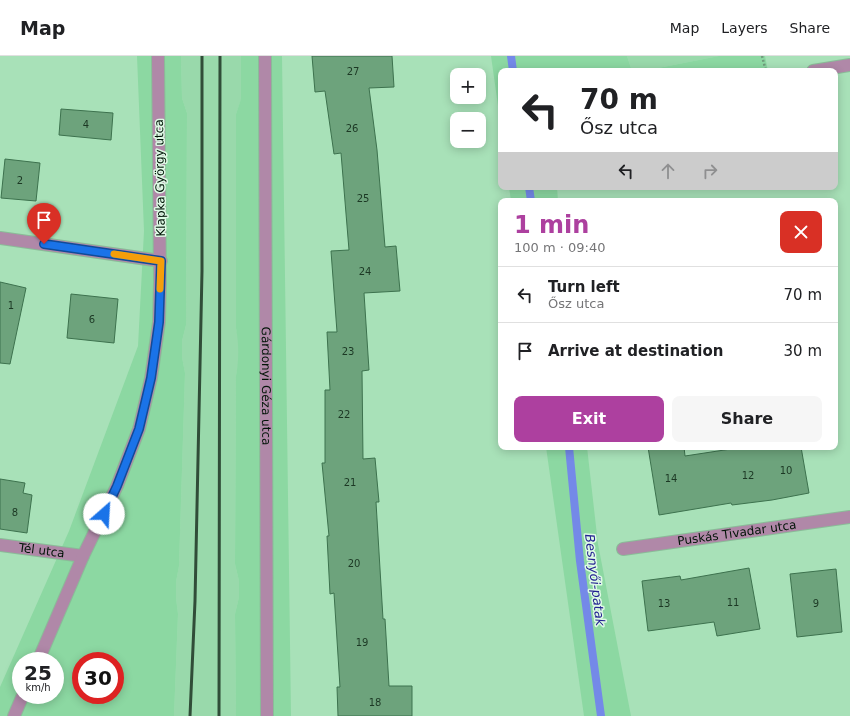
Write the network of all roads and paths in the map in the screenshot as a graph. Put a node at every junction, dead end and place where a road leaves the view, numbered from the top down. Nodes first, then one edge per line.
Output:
1 (158, 56) edge
2 (265, 56) edge
3 (762, 56) edge
4 (850, 65) edge
5 (765, 68) edge
6 (832, 68) edge
7 (0, 238) edge
8 (161, 261) junction
9 (850, 517) edge
10 (0, 545) edge
11 (623, 549) dead end
12 (83, 556) junction
13 (42, 652) edge
14 (19, 704) edge
15 (14, 716) edge
16 (267, 716) edge

1 - 8 street, Klapka György utca
2 - 16 street, Gárdonyi Géza utca
3 - 5 path
4 - 6 street
7 - 8 street
8 - 12 street, Klapka György utca
9 - 11 street, Puskás Tivadar utca
10 - 12 street, Tél utca
12 - 13 street, Klapka György utca
14 - 15 street

